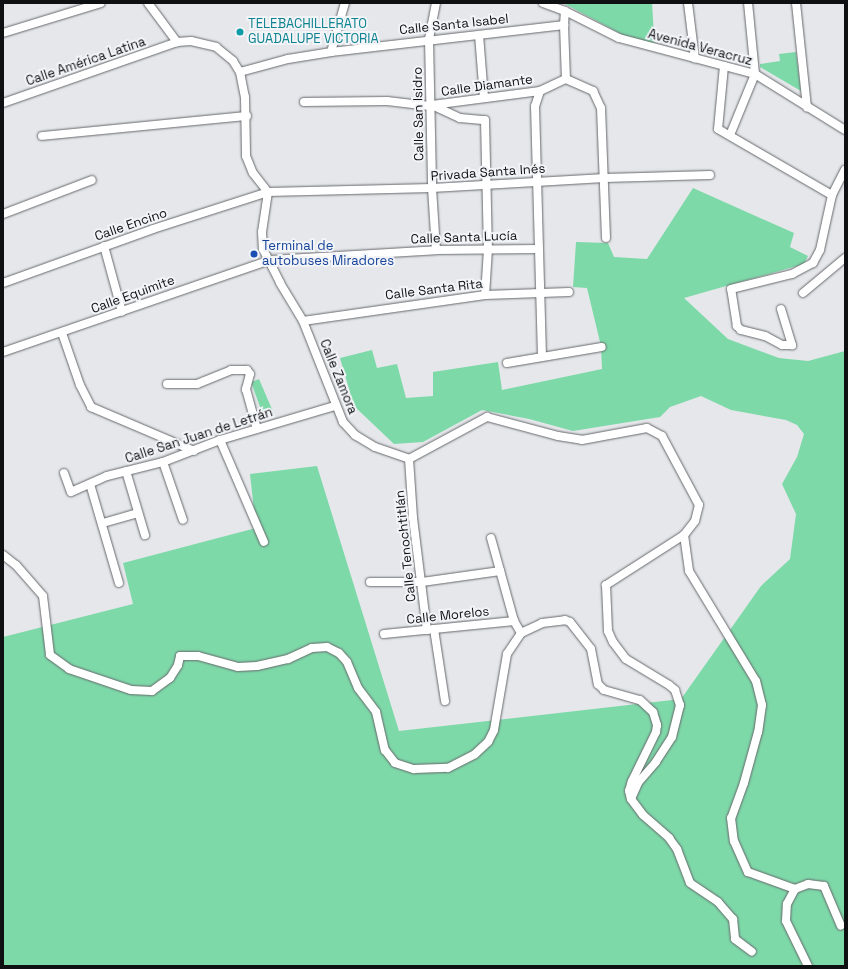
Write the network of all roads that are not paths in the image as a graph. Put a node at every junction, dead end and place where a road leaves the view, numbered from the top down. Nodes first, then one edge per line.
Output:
1 (101, 3) edge
2 (148, 3) edge
3 (345, 3) edge
4 (436, 3) edge
5 (688, 3) edge
6 (748, 3) edge
7 (796, 3) edge
8 (546, 4) edge
9 (565, 11) junction
10 (564, 25) junction
11 (3, 33) edge
12 (479, 35) junction
13 (429, 39) junction
14 (177, 42) junction
15 (331, 52) junction
16 (695, 59) junction
17 (724, 66) junction
18 (240, 72) junction
19 (755, 74) junction
20 (566, 79) junction
21 (540, 91) junction
22 (484, 97) junction
23 (304, 102) dead end
24 (3, 103) edge
25 (431, 106) junction
26 (807, 107) junction
27 (247, 116) junction
28 (845, 130) edge
29 (730, 134) junction
30 (42, 136) dead end
31 (845, 170) edge
32 (710, 175) dead end
33 (605, 178) junction
34 (92, 180) dead end
35 (538, 181) junction
36 (488, 185) junction
37 (432, 188) junction
38 (268, 192) junction
39 (832, 195) junction
40 (3, 214) edge
41 (606, 238) dead end
42 (104, 246) junction
43 (488, 248) junction
44 (539, 248) junction
45 (436, 250) junction
46 (845, 258) edge
47 (270, 260) junction
48 (3, 283) edge
49 (569, 292) dead end
50 (539, 294) junction
51 (803, 294) dead end
52 (485, 296) junction
53 (781, 309) dead end
54 (122, 312) junction
55 (303, 322) junction
56 (62, 333) junction
57 (602, 347) dead end
58 (3, 352) edge
59 (542, 356) junction
60 (507, 363) dead end
61 (167, 384) dead end
62 (335, 406) junction
63 (257, 429) junction
64 (220, 440) junction
65 (194, 450) junction
66 (409, 459) junction
67 (163, 462) junction
68 (126, 472) junction
69 (64, 473) dead end
70 (90, 484) junction
71 (137, 513) junction
72 (183, 520) dead end
73 (103, 523) junction
74 (145, 535) dead end
75 (684, 535) junction
76 (491, 538) dead end
77 (264, 542) dead end
78 (3, 555) edge
79 (500, 571) junction
80 (370, 582) dead end
81 (422, 582) junction
82 (119, 583) dead end
83 (514, 621) junction
84 (431, 630) junction
85 (521, 633) junction
86 (384, 634) dead end
87 (445, 701) dead end
88 (631, 799) junction
89 (795, 889) junction
90 (841, 926) dead end
91 (752, 952) dead end
92 (808, 966) edge

1 - 11 street
2 - 14 street
3 - 15 street
4 - 13 street, Calle San Isidro
5 - 16 street
6 - 19 street
7 - 26 street
8 - 9 street, Avenida Veracruz
9 - 10 street
9 - 16 street, Avenida Veracruz
10 - 12 street, Calle Santa Isabel
10 - 20 street
12 - 13 street, Calle Santa Isabel
12 - 22 street
13 - 15 street, Calle Santa Isabel
13 - 25 street, Calle San Isidro
14 - 18 street
14 - 24 street, Calle América Latina
15 - 18 street, Calle Santa Isabel
16 - 17 street, Avenida Veracruz
17 - 19 street, Avenida Veracruz
17 - 29 street
18 - 27 street
19 - 26 street, Avenida Veracruz
19 - 29 street
20 - 21 street, Calle Diamante
20 - 33 street
21 - 22 street, Calle Diamante
21 - 35 street
22 - 25 street, Calle Diamante
23 - 25 street, Calle Diamante
25 - 36 street
25 - 37 street, Calle San Isidro
26 - 28 street, Avenida Veracruz
27 - 30 street
27 - 38 street
29 - 39 street
31 - 39 street
32 - 33 street, Privada Santa Inés
33 - 35 street, Privada Santa Inés
33 - 41 street
34 - 40 street
35 - 36 street, Privada Santa Inés
35 - 44 street
36 - 37 street, Privada Santa Inés
36 - 43 street
37 - 38 street, Privada Santa Inés
37 - 45 street, Calle San Isidro
38 - 42 street, Calle Encino
38 - 47 street, Calle Zamora
39 - 53 street
42 - 48 street, Calle Encino
42 - 54 street
43 - 44 street, Calle Santa Lucía
43 - 45 street, Calle Santa Lucía
43 - 52 street
44 - 50 street
45 - 47 street, Calle Santa Lucía
46 - 51 street
47 - 54 street, Calle Equimite
47 - 55 street, Calle Zamora
49 - 50 street, Calle Santa Rita
50 - 52 street, Calle Santa Rita
50 - 59 street
52 - 55 street, Calle Santa Rita
54 - 56 street, Calle Equimite
55 - 62 street, Calle Zamora
56 - 58 street, Calle Equimite
56 - 65 street
57 - 59 street
59 - 60 street
61 - 63 street
62 - 63 street, Calle San Juan de Letrán
62 - 66 street, Calle Zamora
63 - 64 street, Calle San Juan de Letrán
64 - 65 street, Calle San Juan de Letrán
64 - 77 street
65 - 67 street, Calle San Juan de Letrán
66 - 75 street
66 - 81 street, Calle Tenochtitlán
67 - 68 street, Calle San Juan de Letrán
67 - 72 street
68 - 70 street, Calle San Juan de Letrán
68 - 71 street
69 - 70 street, Calle San Juan de Letrán
70 - 73 street
71 - 73 street
71 - 74 street
73 - 82 street
75 - 88 street
75 - 89 street
76 - 79 street
78 - 85 street
79 - 81 street
79 - 83 street
80 - 81 street
81 - 84 street, Calle Tenochtitlán
83 - 84 street, Calle Morelos
83 - 85 street
84 - 86 street, Calle Morelos
84 - 87 street, Calle Tenochtitlán
85 - 88 street
88 - 91 street
89 - 90 street
89 - 92 street

